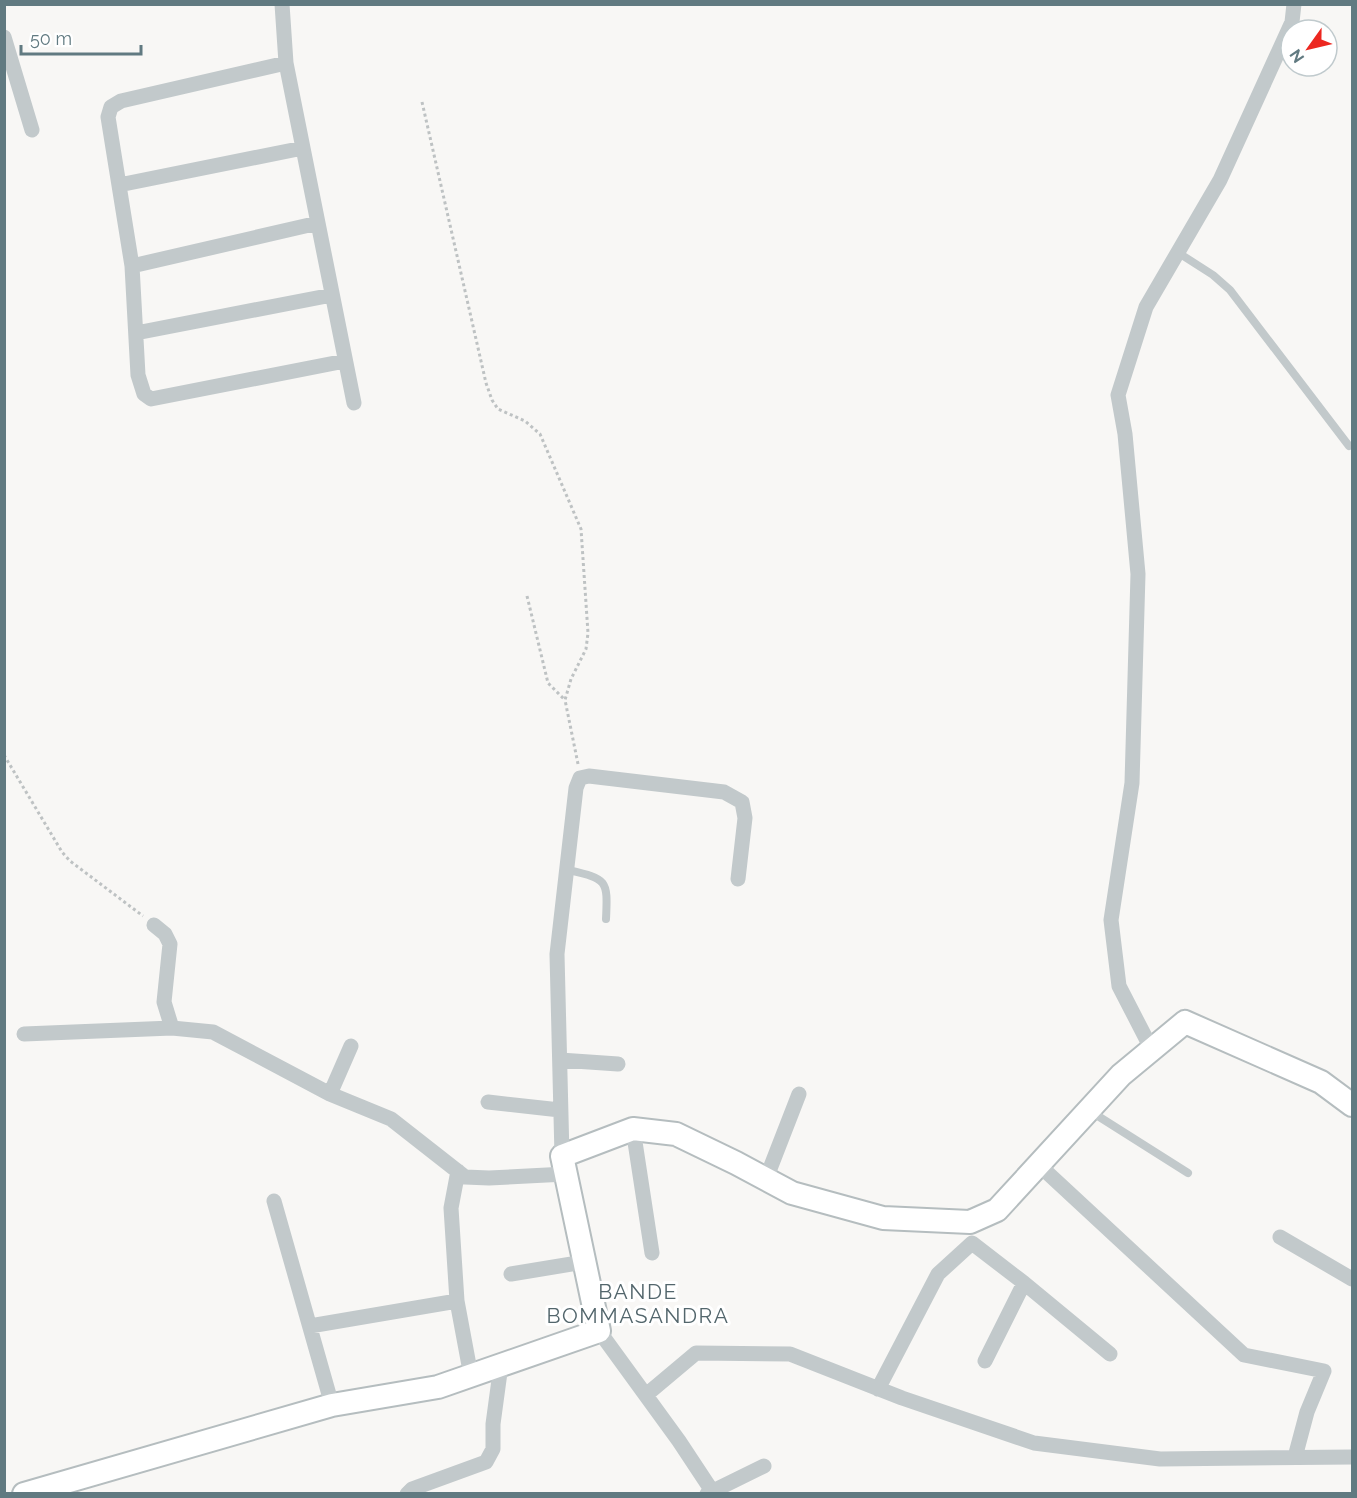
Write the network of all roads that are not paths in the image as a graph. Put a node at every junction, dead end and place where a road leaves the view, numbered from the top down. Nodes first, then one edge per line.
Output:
1 (282, 4) edge
2 (1294, 4) edge
3 (4, 37) edge
4 (286, 63) junction
5 (32, 130) dead end
6 (303, 148) junction
7 (119, 185) junction
8 (318, 223) junction
9 (1178, 252) junction
10 (132, 266) junction
11 (332, 295) junction
12 (136, 333) junction
13 (345, 361) junction
14 (354, 403) dead end
15 (1348, 446) dead end
16 (568, 870) junction
17 (738, 879) dead end
18 (606, 919) dead end
19 (154, 925) road end
20 (172, 1028) junction
21 (24, 1034) dead end
22 (351, 1046) dead end
23 (1152, 1050) junction
24 (560, 1060) junction
25 (618, 1064) dead end
26 (330, 1094) junction
27 (799, 1094) dead end
28 (488, 1102) dead end
29 (1353, 1105) edge
30 (560, 1110) junction
31 (1089, 1110) junction
32 (633, 1129) junction
33 (564, 1165) junction
34 (1039, 1165) junction
35 (458, 1171) junction
36 (1188, 1173) dead end
37 (766, 1179) junction
38 (274, 1201) dead end
39 (971, 1233) junction
40 (1280, 1237) dead end
41 (652, 1253) dead end
42 (584, 1262) junction
43 (511, 1274) dead end
44 (1353, 1279) edge
45 (1024, 1283) junction
46 (457, 1301) junction
47 (310, 1326) junction
48 (598, 1331) junction
49 (1110, 1354) dead end
50 (985, 1361) dead end
51 (501, 1365) junction
52 (471, 1376) junction
53 (879, 1389) junction
54 (646, 1395) junction
55 (332, 1405) junction
56 (1294, 1457) junction
57 (1353, 1457) edge
58 (764, 1466) dead end
59 (70, 1487) edge
60 (711, 1493) edge
61 (24, 1494) edge
62 (407, 1494) edge

1 - 4 street
2 - 9 street
3 - 5 street
4 - 6 street
4 - 7 street
6 - 7 street
6 - 8 street
7 - 10 street
8 - 10 street
8 - 11 street
9 - 15 lane
9 - 23 street
10 - 12 street
11 - 12 street
11 - 13 street
12 - 13 street
13 - 14 street
16 - 17 street
16 - 18 lane
16 - 24 street
19 - 20 street
20 - 21 street
20 - 26 street
22 - 26 street
23 - 29 street
23 - 31 street
24 - 25 street
24 - 30 street
26 - 35 street
27 - 37 street
28 - 30 street
30 - 33 street
31 - 34 street
31 - 36 lane
32 - 33 street
32 - 37 street
32 - 41 street
33 - 35 street
33 - 42 street
34 - 39 street
34 - 56 street
35 - 46 street
37 - 39 street
38 - 47 street
39 - 45 street
39 - 53 street
40 - 44 street
42 - 43 street
42 - 48 street
45 - 49 street
45 - 50 street
46 - 47 street
46 - 52 street
47 - 55 street
48 - 51 street
48 - 54 street
51 - 52 street
51 - 62 street
52 - 55 street
53 - 54 street
53 - 56 street
54 - 60 street
55 - 59 street
56 - 57 street
58 - 60 street
59 - 61 street

